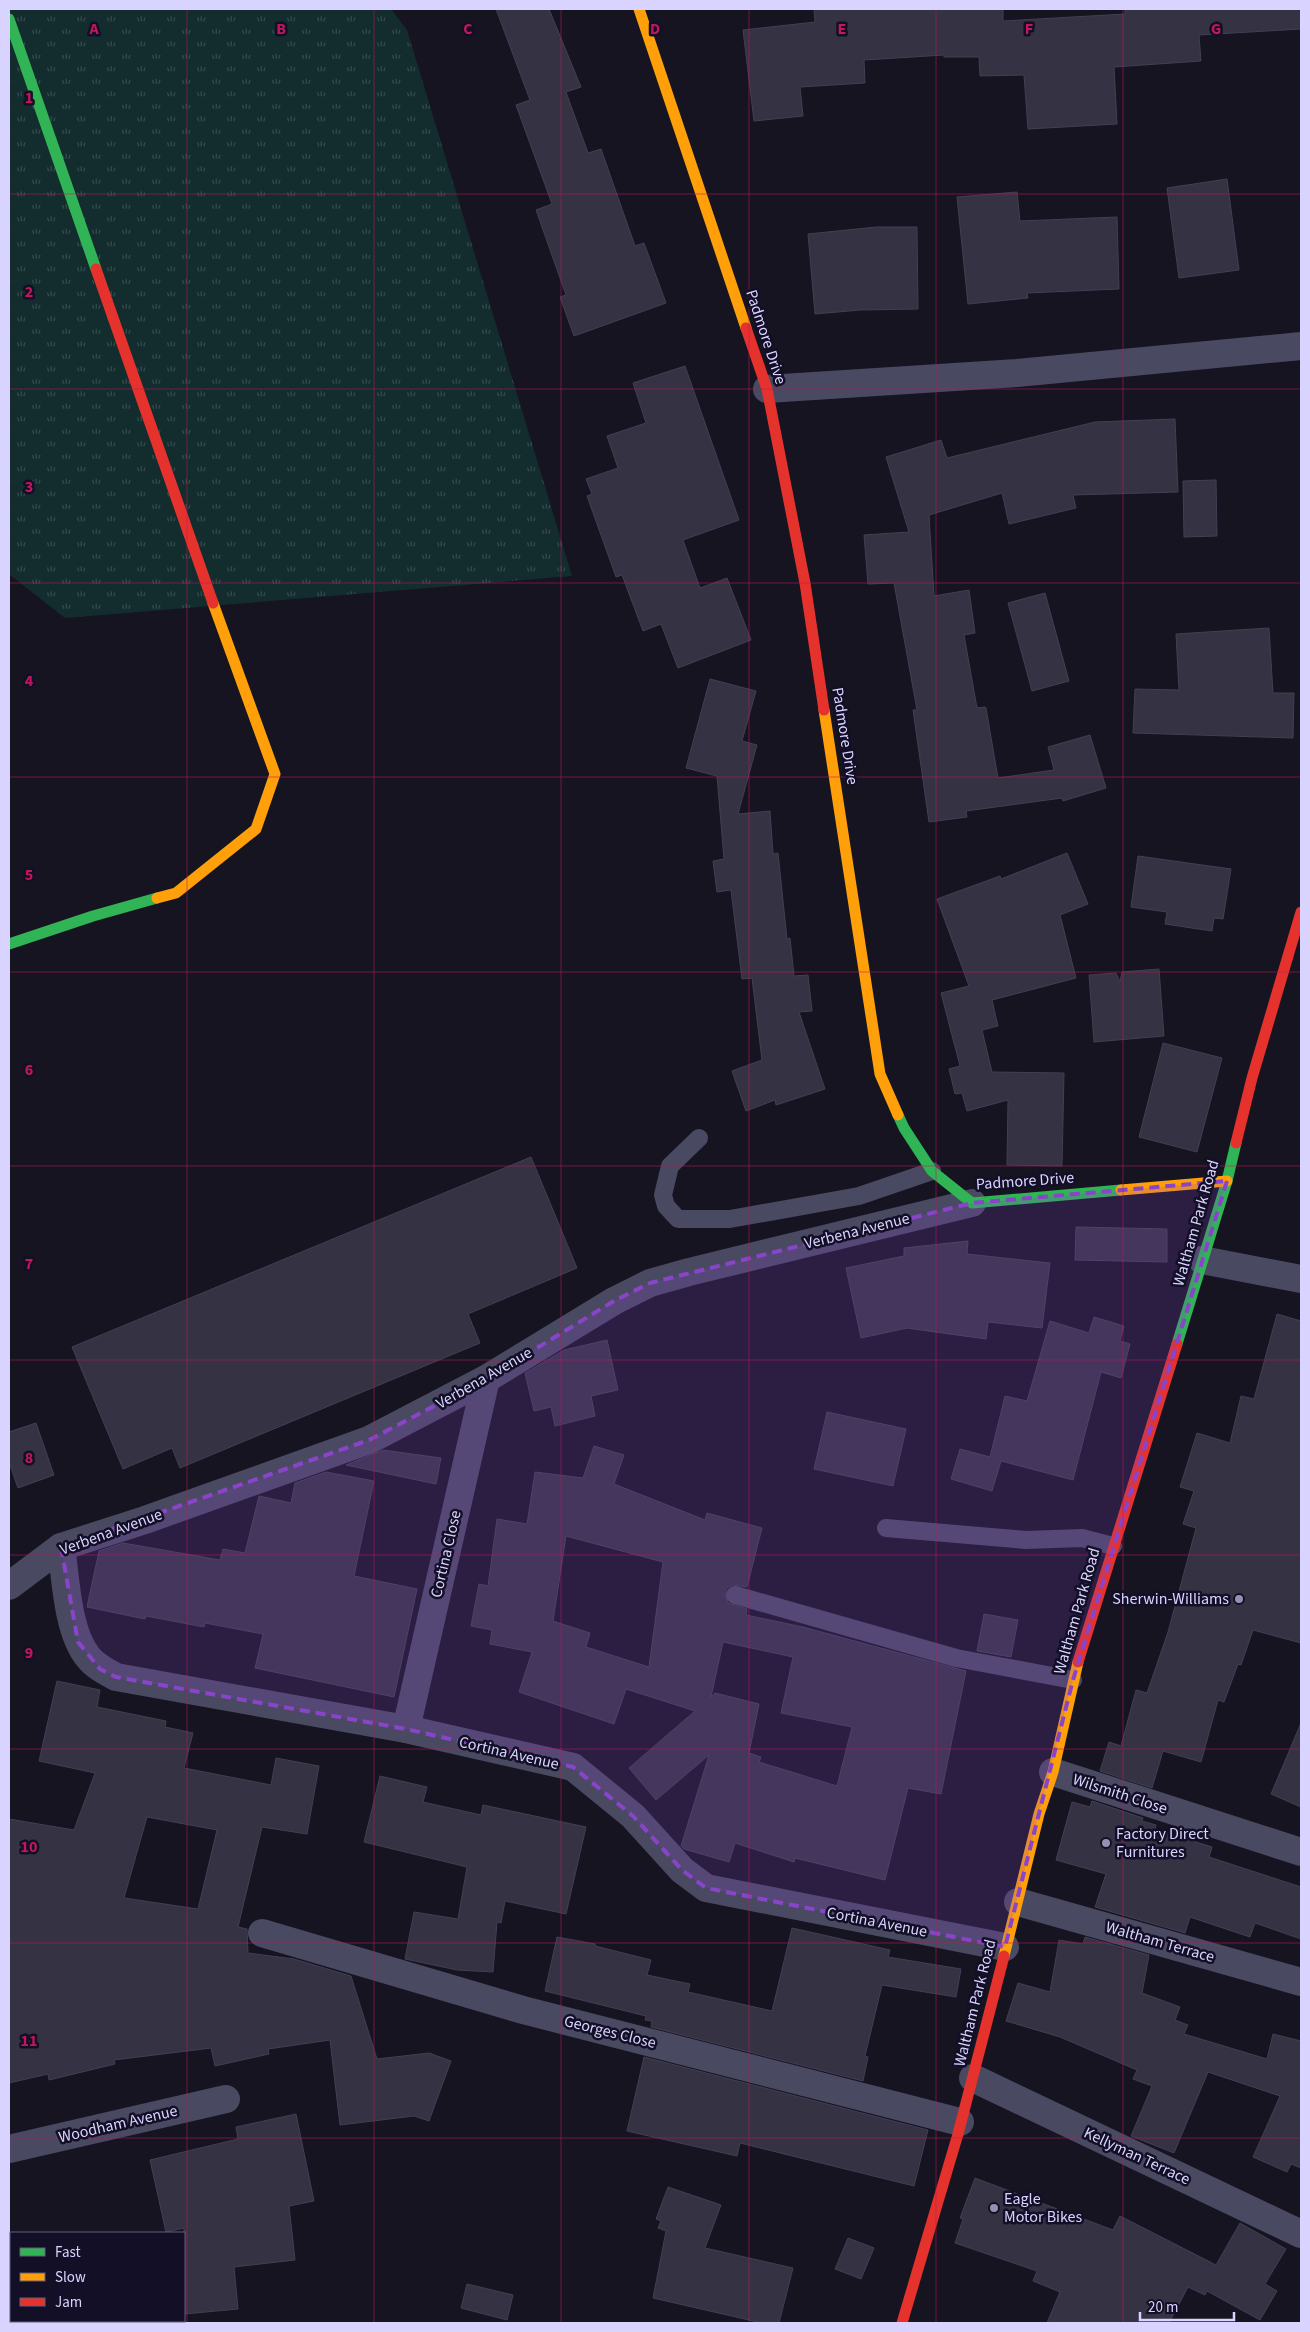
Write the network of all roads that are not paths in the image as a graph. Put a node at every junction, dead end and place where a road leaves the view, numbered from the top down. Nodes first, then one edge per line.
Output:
1 (640, 9) edge
2 (9, 19) edge
3 (1301, 346) edge
4 (767, 389) junction
5 (1301, 912) edge
6 (9, 944) edge
7 (699, 1138) dead end
8 (932, 1171) junction
9 (1226, 1181) junction
10 (972, 1203) junction
11 (1202, 1260) junction
12 (1301, 1278) edge
13 (486, 1379) junction
14 (886, 1528) dead end
15 (1113, 1546) junction
16 (61, 1547) junction
17 (9, 1586) edge
18 (734, 1595) dead end
19 (1073, 1680) junction
20 (406, 1729) junction
21 (1053, 1772) junction
22 (1301, 1852) edge
23 (1018, 1902) junction
24 (262, 1933) dead end
25 (1005, 1947) junction
26 (1301, 1982) edge
27 (973, 2078) junction
28 (226, 2098) dead end
29 (960, 2122) junction
30 (9, 2149) edge
31 (1301, 2234) edge
32 (902, 2323) edge

1 - 4 street, Padmore Drive
2 - 6 street
3 - 4 street
4 - 8 street, Padmore Drive
5 - 9 street, Waltham Park Road
7 - 8 lane
8 - 10 street, Padmore Drive
9 - 10 street, Padmore Drive
9 - 11 street, Waltham Park Road
10 - 13 street, Verbena Avenue
11 - 12 street
11 - 15 street, Waltham Park Road
13 - 16 street, Verbena Avenue
13 - 20 street, Cortina Close
14 - 15 lane
15 - 19 street, Waltham Park Road
16 - 17 street, Verbena Avenue
16 - 20 street, Cortina Avenue
18 - 19 lane
19 - 21 street, Waltham Park Road
20 - 25 street, Cortina Avenue
21 - 22 street, Wilsmith Close
21 - 23 street, Waltham Park Road
23 - 25 street, Waltham Park Road
23 - 26 street, Waltham Terrace
24 - 29 street, Georges Close
25 - 27 street, Waltham Park Road
27 - 29 street, Waltham Park Road
27 - 31 street, Kellyman Terrace
28 - 30 street, Woodham Avenue
29 - 32 street, Waltham Park Road

